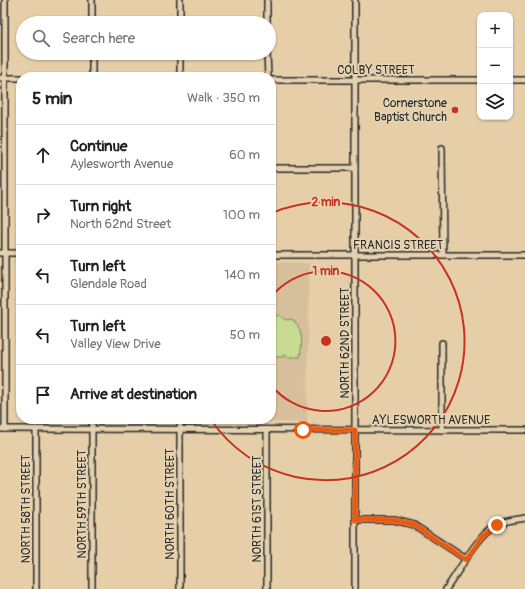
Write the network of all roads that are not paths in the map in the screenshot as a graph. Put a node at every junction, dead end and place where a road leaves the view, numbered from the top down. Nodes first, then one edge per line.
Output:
1 (4, 0) edge
2 (92, 0) edge
3 (180, 0) edge
4 (267, 0) edge
5 (355, 0) edge
6 (92, 16) edge
7 (180, 16) edge
8 (267, 16) edge
9 (92, 60) edge
10 (180, 60) edge
11 (268, 60) edge
12 (92, 72) edge
13 (180, 72) edge
14 (268, 72) edge
15 (2, 78) edge
16 (16, 78) edge
17 (276, 80) edge
18 (354, 80) junction
19 (477, 80) edge
20 (513, 80) edge
21 (525, 80) edge
22 (442, 148) dead end
23 (276, 168) edge
24 (355, 168) junction
25 (2, 253) edge
26 (16, 253) edge
27 (276, 255) edge
28 (355, 255) junction
29 (443, 255) junction
30 (525, 255) edge
31 (442, 343) dead end
32 (92, 424) edge
33 (180, 424) edge
34 (2, 429) edge
35 (36, 429) junction
36 (92, 429) junction
37 (180, 430) junction
38 (267, 430) junction
39 (355, 430) junction
40 (442, 430) junction
41 (525, 430) edge
42 (525, 518) edge
43 (355, 520) junction
44 (466, 560) junction
45 (36, 589) edge
46 (92, 589) edge
47 (180, 589) edge
48 (267, 589) edge
49 (355, 589) edge
50 (446, 589) edge

1 - 15 street
2 - 6 street
3 - 7 street
4 - 8 street
5 - 18 street, NORTH 62ND STREET
9 - 12 street
10 - 13 street
11 - 14 street
15 - 16 street
15 - 25 street
17 - 18 street, COLBY STREET
18 - 19 street, COLBY STREET
18 - 24 street, NORTH 62ND STREET
20 - 21 street
22 - 29 street
23 - 24 street
24 - 28 street, NORTH 62ND STREET
25 - 26 street
25 - 34 street
27 - 28 street, FRANCIS STREET
28 - 29 street, FRANCIS STREET
28 - 39 street, NORTH 62ND STREET
29 - 30 street, FRANCIS STREET
31 - 40 street
32 - 36 street, NORTH 59TH STREET
33 - 37 street, NORTH 60TH STREET
34 - 35 street, AYLESWORTH AVENUE
35 - 36 street, AYLESWORTH AVENUE
35 - 45 street, NORTH 58TH STREET
36 - 37 street, AYLESWORTH AVENUE
36 - 46 street, NORTH 59TH STREET
37 - 38 street, AYLESWORTH AVENUE
37 - 47 street, NORTH 60TH STREET
38 - 39 street, AYLESWORTH AVENUE
38 - 48 street, NORTH 61ST STREET
39 - 40 street, AYLESWORTH AVENUE
39 - 43 street, NORTH 62ND STREET
40 - 41 street, AYLESWORTH AVENUE
42 - 44 street
43 - 44 street
43 - 49 street, NORTH 62ND STREET
44 - 50 street

